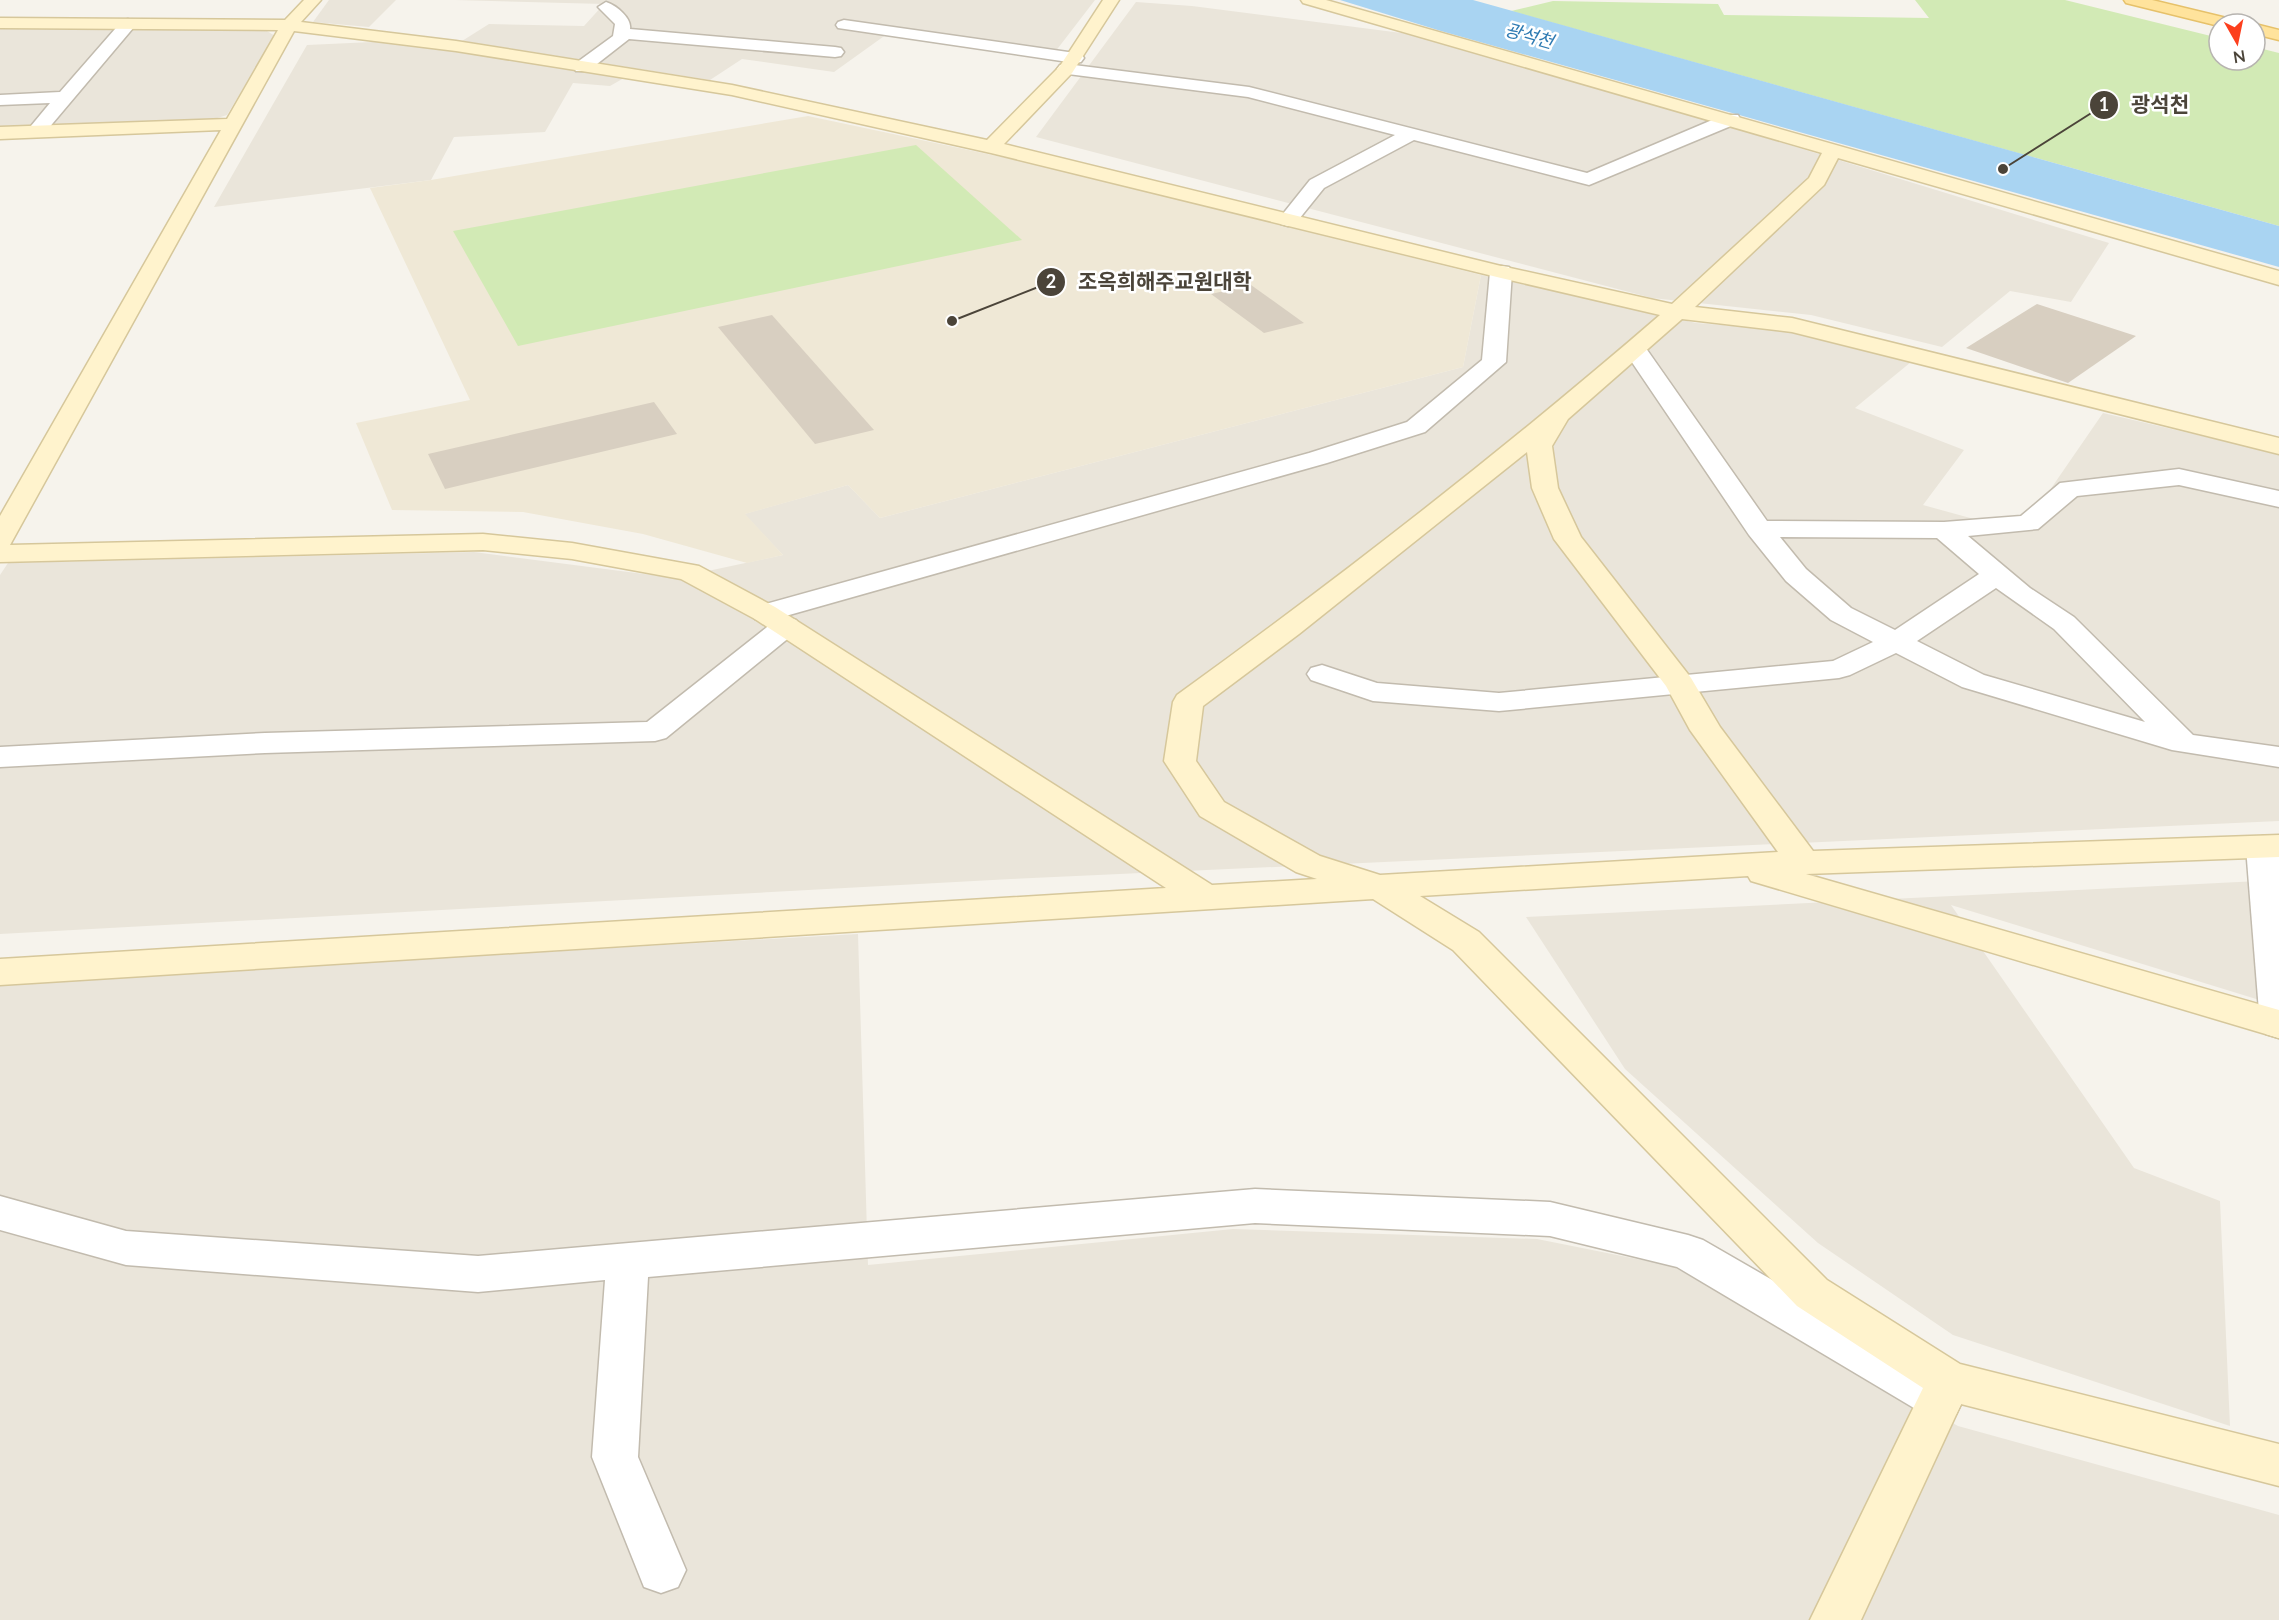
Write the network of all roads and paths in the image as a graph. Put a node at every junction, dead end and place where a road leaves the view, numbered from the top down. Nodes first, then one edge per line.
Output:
1 (313, 0) edge
2 (1111, 0) edge
3 (1309, 0) edge
4 (2132, 0) edge
5 (606, 7) dead end
6 (2207, 18) edge
7 (0, 22) edge
8 (128, 24) junction
9 (289, 25) junction
10 (844, 25) dead end
11 (622, 33) junction
12 (835, 52) dead end
13 (1071, 63) junction
14 (582, 67) junction
15 (65, 97) junction
16 (0, 99) edge
17 (1731, 120) junction
18 (234, 123) junction
19 (35, 132) junction
20 (0, 133) edge
21 (1412, 134) junction
22 (991, 147) junction
23 (1833, 149) junction
24 (1288, 220) junction
25 (1502, 272) junction
26 (2279, 278) edge
27 (1677, 312) junction
28 (1635, 349) junction
29 (1560, 414) junction
30 (2279, 446) edge
31 (2279, 499) edge
32 (7, 515) edge
33 (1759, 529) junction
34 (1944, 530) junction
35 (0, 540) edge
36 (0, 554) edge
37 (1996, 575) junction
38 (776, 620) junction
39 (1896, 642) junction
40 (1322, 674) dead end
41 (1680, 684) junction
42 (2183, 743) junction
43 (2279, 757) edge
44 (0, 758) edge
45 (2271, 846) edge
46 (1804, 863) junction
47 (1736, 865) junction
48 (1379, 887) junction
49 (1206, 898) junction
50 (0, 972) edge
51 (2279, 1024) edge
52 (0, 1213) edge
53 (628, 1261) junction
54 (1945, 1390) junction
55 (2279, 1465) edge
56 (662, 1570) dead end
57 (1834, 1620) edge

1 - 9 street
2 - 13 street
3 - 17 street
4 - 6 main road
5 - 11 street
7 - 8 street
8 - 9 street
8 - 15 street
9 - 14 street
9 - 18 street
10 - 13 street
11 - 12 street
11 - 14 street
13 - 21 street
13 - 22 street
14 - 22 street
15 - 16 street
15 - 19 street
17 - 21 street
17 - 23 street
18 - 19 street
18 - 32 street
19 - 20 street
21 - 24 street
22 - 24 street
23 - 26 street
23 - 27 street
24 - 25 street
25 - 27 street
25 - 38 street
27 - 28 street
27 - 30 street
28 - 29 street
28 - 33 street
29 - 41 street
29 - 48 street
31 - 34 street
32 - 35 street
33 - 34 street
33 - 39 street
34 - 37 street
36 - 38 street
37 - 39 street
37 - 42 street
38 - 44 street
38 - 49 street
39 - 41 street
39 - 42 street
40 - 41 street
41 - 46 street
42 - 43 street
45 - 46 street
45 - 51 street
46 - 47 street
47 - 48 street
47 - 51 street
48 - 49 street
48 - 54 street
49 - 50 street
52 - 53 street
53 - 54 street
53 - 56 street
54 - 55 street
54 - 57 street

